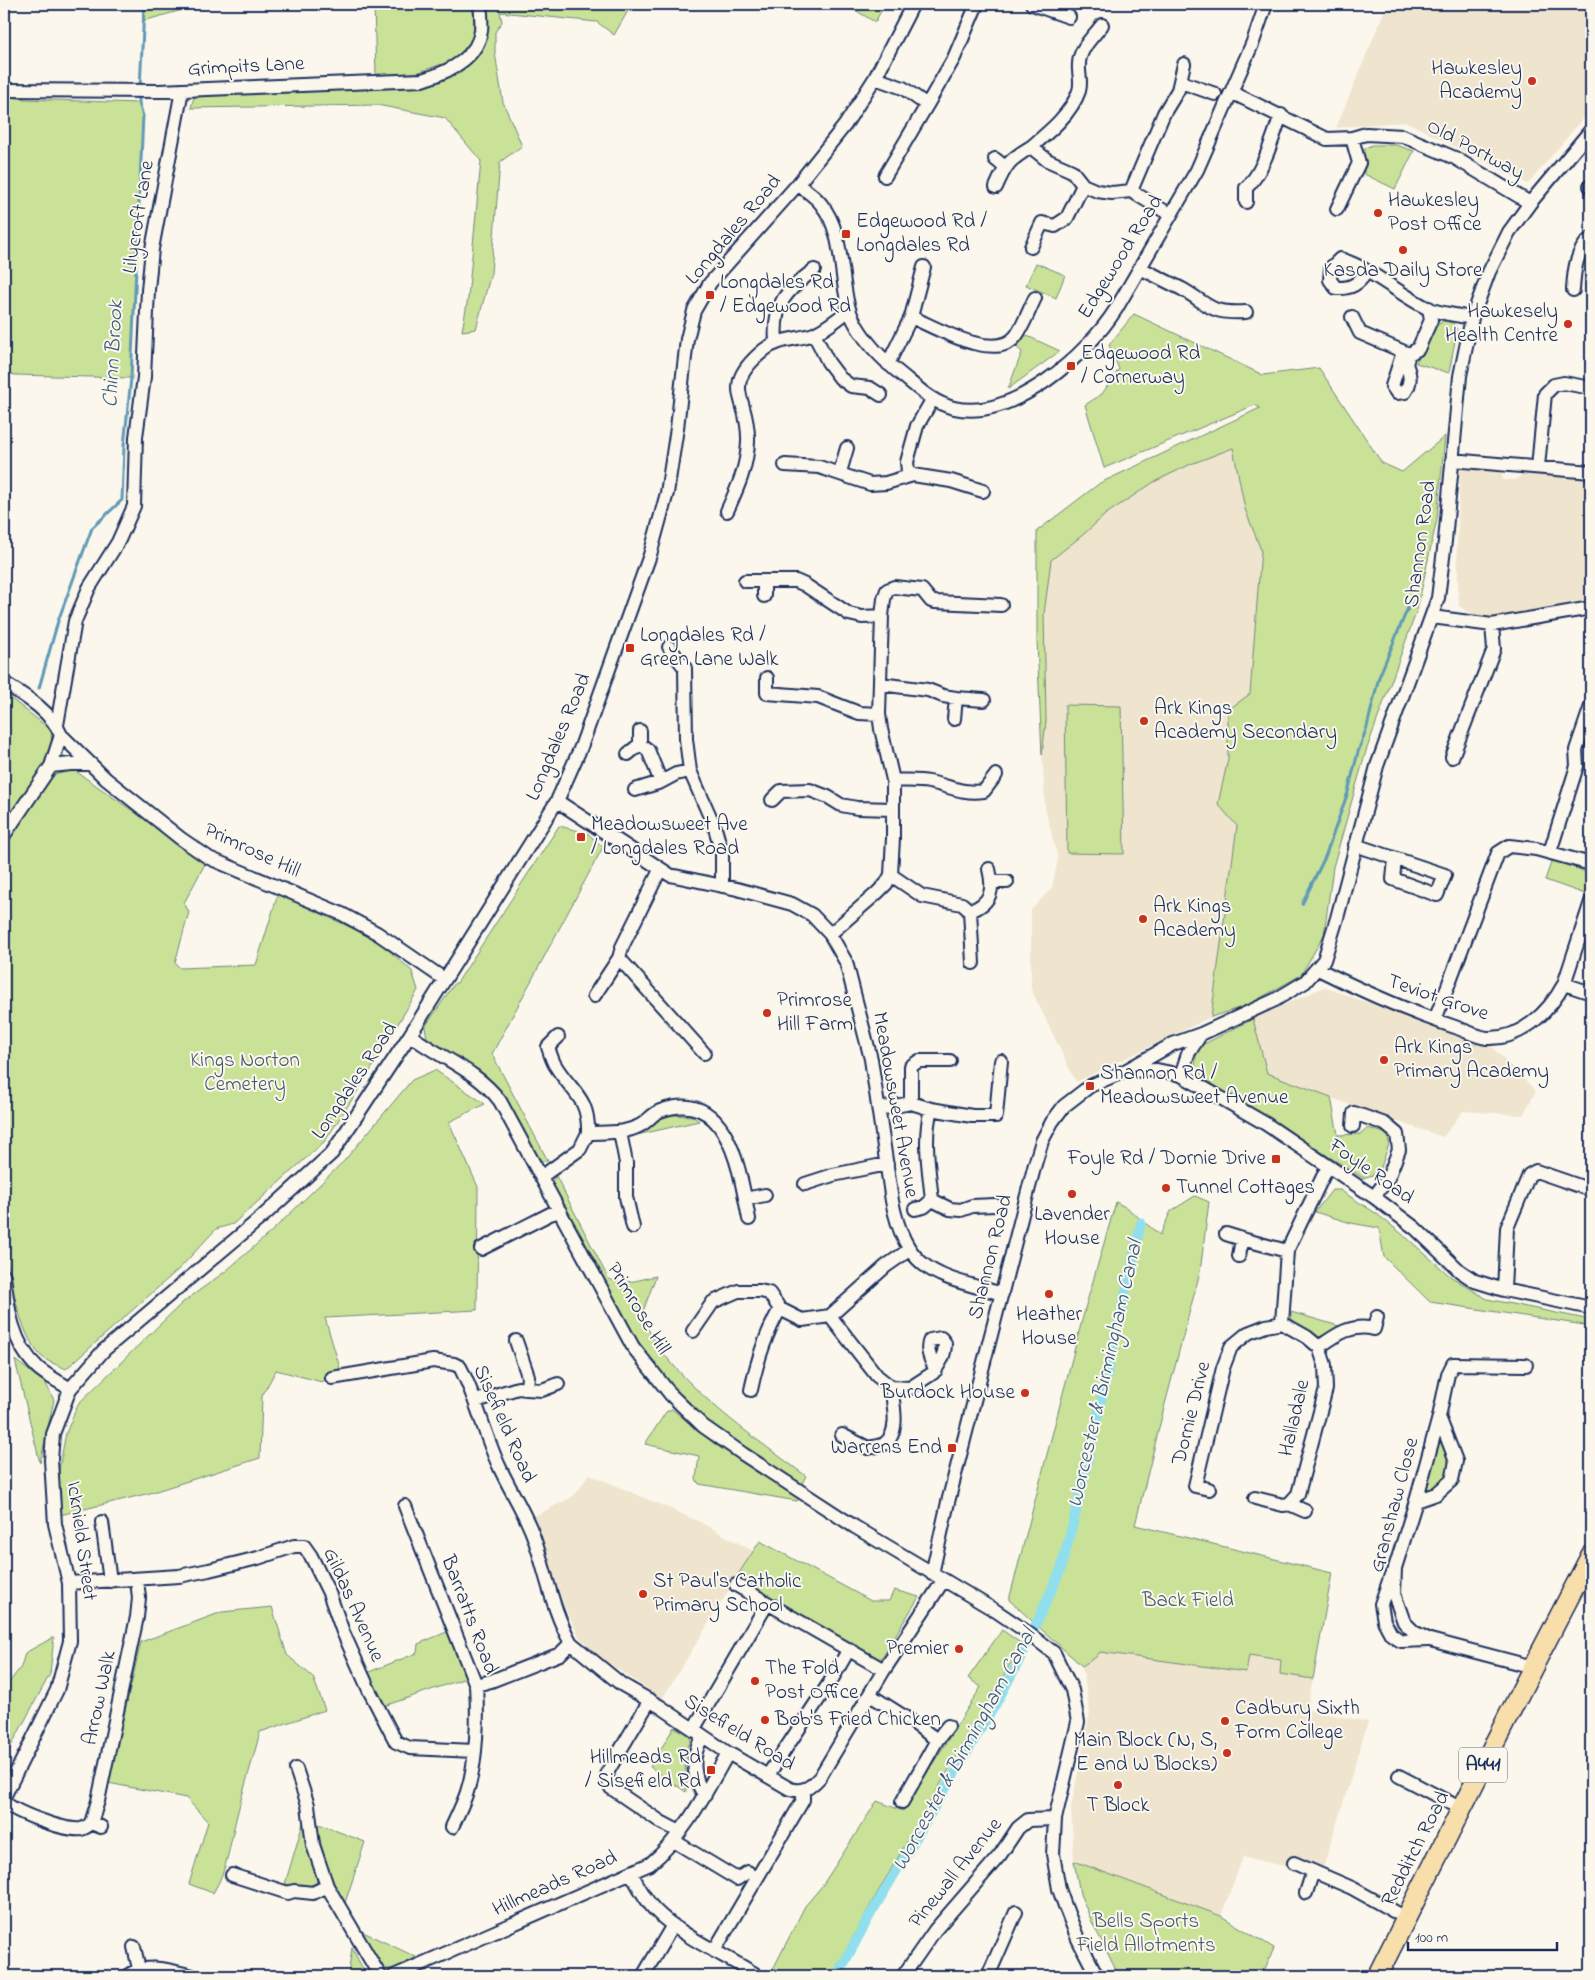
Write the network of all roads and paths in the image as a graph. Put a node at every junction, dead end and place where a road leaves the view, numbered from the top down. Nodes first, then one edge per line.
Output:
1 (480, 4) edge
2 (913, 4) edge
3 (977, 4) edge
4 (1032, 4) edge
5 (1266, 4) edge
6 (1069, 17) dead end
7 (1102, 25) dead end
8 (1184, 64) dead end
9 (875, 78) junction
10 (1181, 82) junction
11 (4, 90) edge
12 (182, 90) junction
13 (1231, 92) junction
14 (1216, 94) dead end
15 (927, 104) junction
16 (1281, 115) junction
17 (1591, 130) edge
18 (1352, 138) junction
19 (1031, 147) junction
20 (995, 159) dead end
21 (1005, 167) junction
22 (885, 176) dead end
23 (798, 184) junction
24 (1083, 185) junction
25 (996, 187) dead end
26 (1131, 190) junction
27 (1246, 202) dead end
28 (1530, 203) junction
29 (1337, 209) dead end
30 (1171, 215) junction
31 (1591, 238) edge
32 (1032, 248) dead end
33 (924, 267) dead end
34 (1140, 268) junction
35 (814, 270) dead end
36 (1367, 271) dead end
37 (1573, 290) dead end
38 (1035, 298) dead end
39 (1429, 308) junction
40 (849, 310) junction
41 (1246, 312) dead end
42 (911, 317) junction
43 (1352, 317) dead end
44 (1472, 318) junction
45 (814, 334) junction
46 (776, 342) junction
47 (888, 364) junction
48 (1591, 388) edge
49 (881, 395) dead end
50 (932, 400) junction
51 (847, 448) dead end
52 (1452, 460) junction
53 (785, 465) dead end
54 (1538, 466) junction
55 (840, 472) junction
56 (1591, 472) edge
57 (912, 475) junction
58 (983, 491) dead end
59 (727, 511) dead end
60 (764, 580) junction
61 (745, 581) dead end
62 (764, 596) dead end
63 (1001, 605) dead end
64 (1591, 608) edge
65 (882, 616) junction
66 (1432, 617) junction
67 (1492, 625) junction
68 (669, 647) dead end
69 (767, 678) dead end
70 (4, 683) edge
71 (880, 684) junction
72 (956, 698) junction
73 (984, 700) dead end
74 (1591, 706) edge
75 (879, 714) junction
76 (954, 719) dead end
77 (59, 730) junction
78 (628, 754) dead end
79 (1452, 757) dead end
80 (91, 764) junction
81 (51, 766) junction
82 (690, 770) junction
83 (996, 775) dead end
84 (893, 780) junction
85 (662, 782) junction
86 (635, 790) dead end
87 (772, 800) dead end
88 (557, 801) junction
89 (892, 809) junction
90 (4, 835) edge
91 (1355, 845) junction
92 (1550, 852) junction
93 (1395, 859) dead end
94 (1591, 864) edge
95 (989, 869) dead end
96 (660, 870) junction
97 (891, 875) junction
98 (992, 882) junction
99 (1007, 882) dead end
100 (722, 886) junction
101 (1591, 902) edge
102 (970, 910) junction
103 (830, 934) junction
104 (619, 958) junction
105 (973, 963) dead end
106 (1318, 970) junction
107 (444, 978) junction
108 (1564, 984) junction
109 (1591, 993) edge
110 (594, 996) dead end
111 (1435, 1020) junction
112 (1201, 1034) junction
113 (410, 1035) junction
114 (558, 1037) dead end
115 (1173, 1044) junction
116 (1192, 1048) junction
117 (1159, 1052) junction
118 (704, 1053) dead end
119 (950, 1061) dead end
120 (1001, 1061) dead end
121 (1157, 1070) junction
122 (1125, 1072) junction
123 (1182, 1075) junction
124 (910, 1103) junction
125 (931, 1109) junction
126 (879, 1110) junction
127 (1353, 1126) dead end
128 (620, 1132) junction
129 (588, 1133) junction
130 (887, 1164) junction
131 (1328, 1166) junction
132 (540, 1177) junction
133 (805, 1184) dead end
134 (1591, 1190) edge
135 (765, 1195) dead end
136 (1374, 1197) junction
137 (745, 1199) junction
138 (932, 1200) junction
139 (995, 1206) dead end
140 (915, 1209) dead end
141 (560, 1211) junction
142 (749, 1219) dead end
143 (633, 1227) dead end
144 (1226, 1234) dead end
145 (1242, 1239) junction
146 (481, 1249) dead end
147 (909, 1250) junction
148 (1287, 1251) junction
149 (1239, 1256) dead end
150 (4, 1276) edge
151 (1504, 1290) junction
152 (1002, 1294) junction
153 (1591, 1308) edge
154 (780, 1309) junction
155 (830, 1316) junction
156 (1377, 1317) dead end
157 (1282, 1323) junction
158 (693, 1331) dead end
159 (516, 1341) dead end
160 (1319, 1347) junction
161 (1526, 1365) dead end
162 (936, 1370) dead end
163 (332, 1378) dead end
164 (558, 1384) dead end
165 (891, 1387) junction
166 (70, 1389) junction
167 (527, 1389) junction
168 (751, 1390) dead end
169 (476, 1400) junction
170 (1439, 1417) junction
171 (842, 1435) dead end
172 (1208, 1489) dead end
173 (1255, 1498) dead end
174 (1416, 1501) junction
175 (1289, 1504) junction
176 (405, 1506) dead end
177 (1305, 1511) dead end
178 (102, 1522) dead end
179 (1591, 1555) edge
180 (1394, 1568) junction
181 (938, 1578) junction
182 (137, 1580) junction
183 (110, 1582) junction
184 (69, 1583) junction
185 (736, 1585) dead end
186 (767, 1604) junction
187 (1430, 1640) junction
188 (572, 1643) junction
189 (849, 1649) junction
190 (1533, 1667) junction
191 (884, 1670) junction
192 (476, 1685) junction
193 (870, 1695) junction
194 (650, 1700) junction
195 (948, 1726) dead end
196 (698, 1734) junction
197 (937, 1740) junction
198 (474, 1751) junction
199 (728, 1753) junction
200 (296, 1769) dead end
201 (768, 1775) junction
202 (1399, 1776) dead end
203 (803, 1790) junction
204 (705, 1795) junction
205 (4, 1797) edge
206 (4, 1802) edge
207 (902, 1802) dead end
208 (1462, 1809) junction
209 (1055, 1819) junction
210 (452, 1827) dead end
211 (677, 1837) junction
212 (1294, 1863) dead end
213 (1313, 1871) junction
214 (631, 1872) junction
215 (748, 1872) dead end
216 (232, 1875) dead end
217 (327, 1886) junction
218 (1306, 1893) dead end
219 (1016, 1912) dead end
220 (1406, 1918) junction
221 (673, 1925) junction
222 (134, 1947) dead end
223 (714, 1951) junction
224 (140, 1969) junction
225 (401, 1975) edge
226 (754, 1975) edge
227 (127, 1976) edge
228 (193, 1976) edge
229 (380, 1976) edge
230 (642, 1976) edge
231 (903, 1976) edge
232 (988, 1976) edge
233 (1097, 1976) edge
234 (1377, 1976) edge

1 - 12 street, Grimpits Lane
2 - 9 street, Longdales Road
3 - 15 street
4 - 6 street
5 - 13 street, Edgewood Road
7 - 19 street
8 - 10 street
9 - 15 street
9 - 23 street, Longdales Road
10 - 14 street
10 - 26 street
11 - 12 street, Grimpits Lane
12 - 77 street, Lilycroft Lane
13 - 16 street, Old Portway
13 - 30 street, Edgewood Road
15 - 22 street
16 - 18 street, Old Portway
16 - 27 street
17 - 28 street, Shannon Road
18 - 28 street, Old Portway
18 - 29 street
19 - 21 street
19 - 24 street
20 - 21 street
21 - 25 street
23 - 40 street, Edgewood Road
23 - 88 street, Longdales Road
24 - 26 street
24 - 32 street
26 - 30 street
28 - 44 street, Shannon Road
30 - 34 street, Edgewood Road
31 - 37 street
33 - 42 street
34 - 41 street
34 - 50 street, Edgewood Road
35 - 46 street
36 - 39 street
38 - 42 street
39 - 43 street
39 - 44 street
40 - 45 street
40 - 47 street, Edgewood Road
42 - 47 street
44 - 52 street, Shannon Road
45 - 46 street
45 - 49 street
46 - 59 street
47 - 50 street, Edgewood Road
48 - 54 street
50 - 57 street
51 - 55 street
52 - 54 street
52 - 66 street, Shannon Road
53 - 55 street
54 - 56 street
55 - 57 street
57 - 58 street
60 - 61 street
60 - 62 street
60 - 65 street
63 - 65 street
64 - 67 street
65 - 71 street
66 - 67 street
66 - 91 street, Shannon Road
67 - 79 street
68 - 82 street
69 - 75 street
70 - 77 street
71 - 72 street
71 - 75 street
72 - 73 street
72 - 76 street
74 - 92 street
75 - 84 street
77 - 80 street, Primrose Hill
77 - 81 street
78 - 85 street
80 - 81 street
80 - 107 street, Primrose Hill
81 - 90 street
82 - 85 street
82 - 100 street
83 - 84 street
84 - 89 street
85 - 86 street
87 - 89 street
88 - 96 street, Meadowsweet Avenue
88 - 107 street, Longdales Road
89 - 97 street
91 - 93 street
91 - 106 street, Shannon Road
92 - 94 street
92 - 111 street
95 - 98 street
96 - 100 street, Meadowsweet Avenue
96 - 104 street
97 - 102 street
97 - 103 street
98 - 99 street
98 - 102 street
100 - 103 street, Meadowsweet Avenue
101 - 108 street, Teviot Grove
102 - 105 street
103 - 126 street, Meadowsweet Avenue
104 - 110 street
104 - 118 street
106 - 111 street, Teviot Grove
106 - 112 street, Shannon Road
107 - 113 street, Longdales Road
108 - 109 street
108 - 111 street, Teviot Grove
112 - 115 street, Shannon Road
112 - 116 street
113 - 132 street, Primrose Hill
113 - 166 street, Longdales Road
114 - 129 street
115 - 116 street
115 - 117 street, Shannon Road
116 - 123 street
117 - 121 street
117 - 122 street, Shannon Road
119 - 124 street
120 - 125 street
121 - 122 street, Foyle Road
121 - 123 street, Foyle Road
122 - 152 street, Shannon Road
123 - 131 street, Foyle Road
124 - 125 street
124 - 126 street
125 - 138 street
126 - 130 street, Meadowsweet Avenue
127 - 136 street
128 - 129 street
128 - 137 street
128 - 143 street
129 - 132 street
130 - 133 street
130 - 147 street, Meadowsweet Avenue
131 - 136 street, Foyle Road
131 - 148 street
132 - 141 street, Primrose Hill
134 - 151 street
135 - 137 street
136 - 151 street, Foyle Road
137 - 142 street
138 - 139 street
138 - 140 street
141 - 146 street
141 - 181 street, Primrose Hill
144 - 145 street
145 - 148 street
145 - 149 street
147 - 152 street, Meadowsweet Avenue
147 - 155 street
148 - 157 street
150 - 166 street
151 - 153 street, Foyle Road
152 - 181 street, Shannon Road
154 - 155 street
154 - 158 street
154 - 168 street
155 - 165 street
156 - 160 street
157 - 160 street
157 - 172 street, Dornie Drive
159 - 167 street
160 - 175 street, Halladale
161 - 170 street, Granshaw Close
162 - 165 street
163 - 169 street, Sisefield Road
164 - 167 street
165 - 171 street
166 - 184 street, Icknield Street
167 - 169 street
169 - 188 street, Sisefield Road
170 - 174 street, Granshaw Close
170 - 174 street
173 - 175 street
174 - 180 street, Granshaw Close
175 - 177 street
176 - 192 street, Barratts Road
178 - 183 street
179 - 190 highway, Redditch Road / A441
180 - 187 street, Granshaw Close
180 - 187 street
181 - 191 street, Sisefield Road
181 - 209 street, Primrose Hill
182 - 183 street, Gildas Avenue
182 - 198 street, Gildas Avenue
182 - 206 street, Arrow Walk
183 - 184 street, Gildas Avenue
184 - 205 street, Icknield Street
185 - 186 street
186 - 189 street
186 - 196 street
187 - 190 street, Granshaw Close
188 - 192 street
188 - 194 street, Sisefield Road
189 - 191 street
189 - 201 street
190 - 208 highway, Redditch Road / A441
191 - 193 street, Sisefield Road
192 - 198 street, Barratts Road
193 - 197 street
193 - 203 street, Sisefield Road
194 - 196 street, Sisefield Road
194 - 211 street
195 - 197 street
196 - 199 street, Sisefield Road
196 - 204 street
197 - 207 street
198 - 210 street, Barratts Road
199 - 201 street, Sisefield Road
199 - 204 street, Hillmeads Road
200 - 217 street
201 - 203 street, Sisefield Road
202 - 208 street
203 - 223 street
204 - 211 street, Hillmeads Road
208 - 220 highway, Redditch Road / A441
209 - 231 street, Pinewall Avenue
209 - 233 street, Primrose Hill
211 - 214 street, Hillmeads Road
211 - 215 street
212 - 213 street
213 - 218 street
213 - 220 street
214 - 221 street
214 - 225 street, Hillmeads Road
216 - 217 street
217 - 229 street
219 - 232 street
220 - 234 highway, Redditch Road / A441
221 - 223 street
221 - 230 street
222 - 224 street
223 - 226 street
224 - 227 street
224 - 228 street

